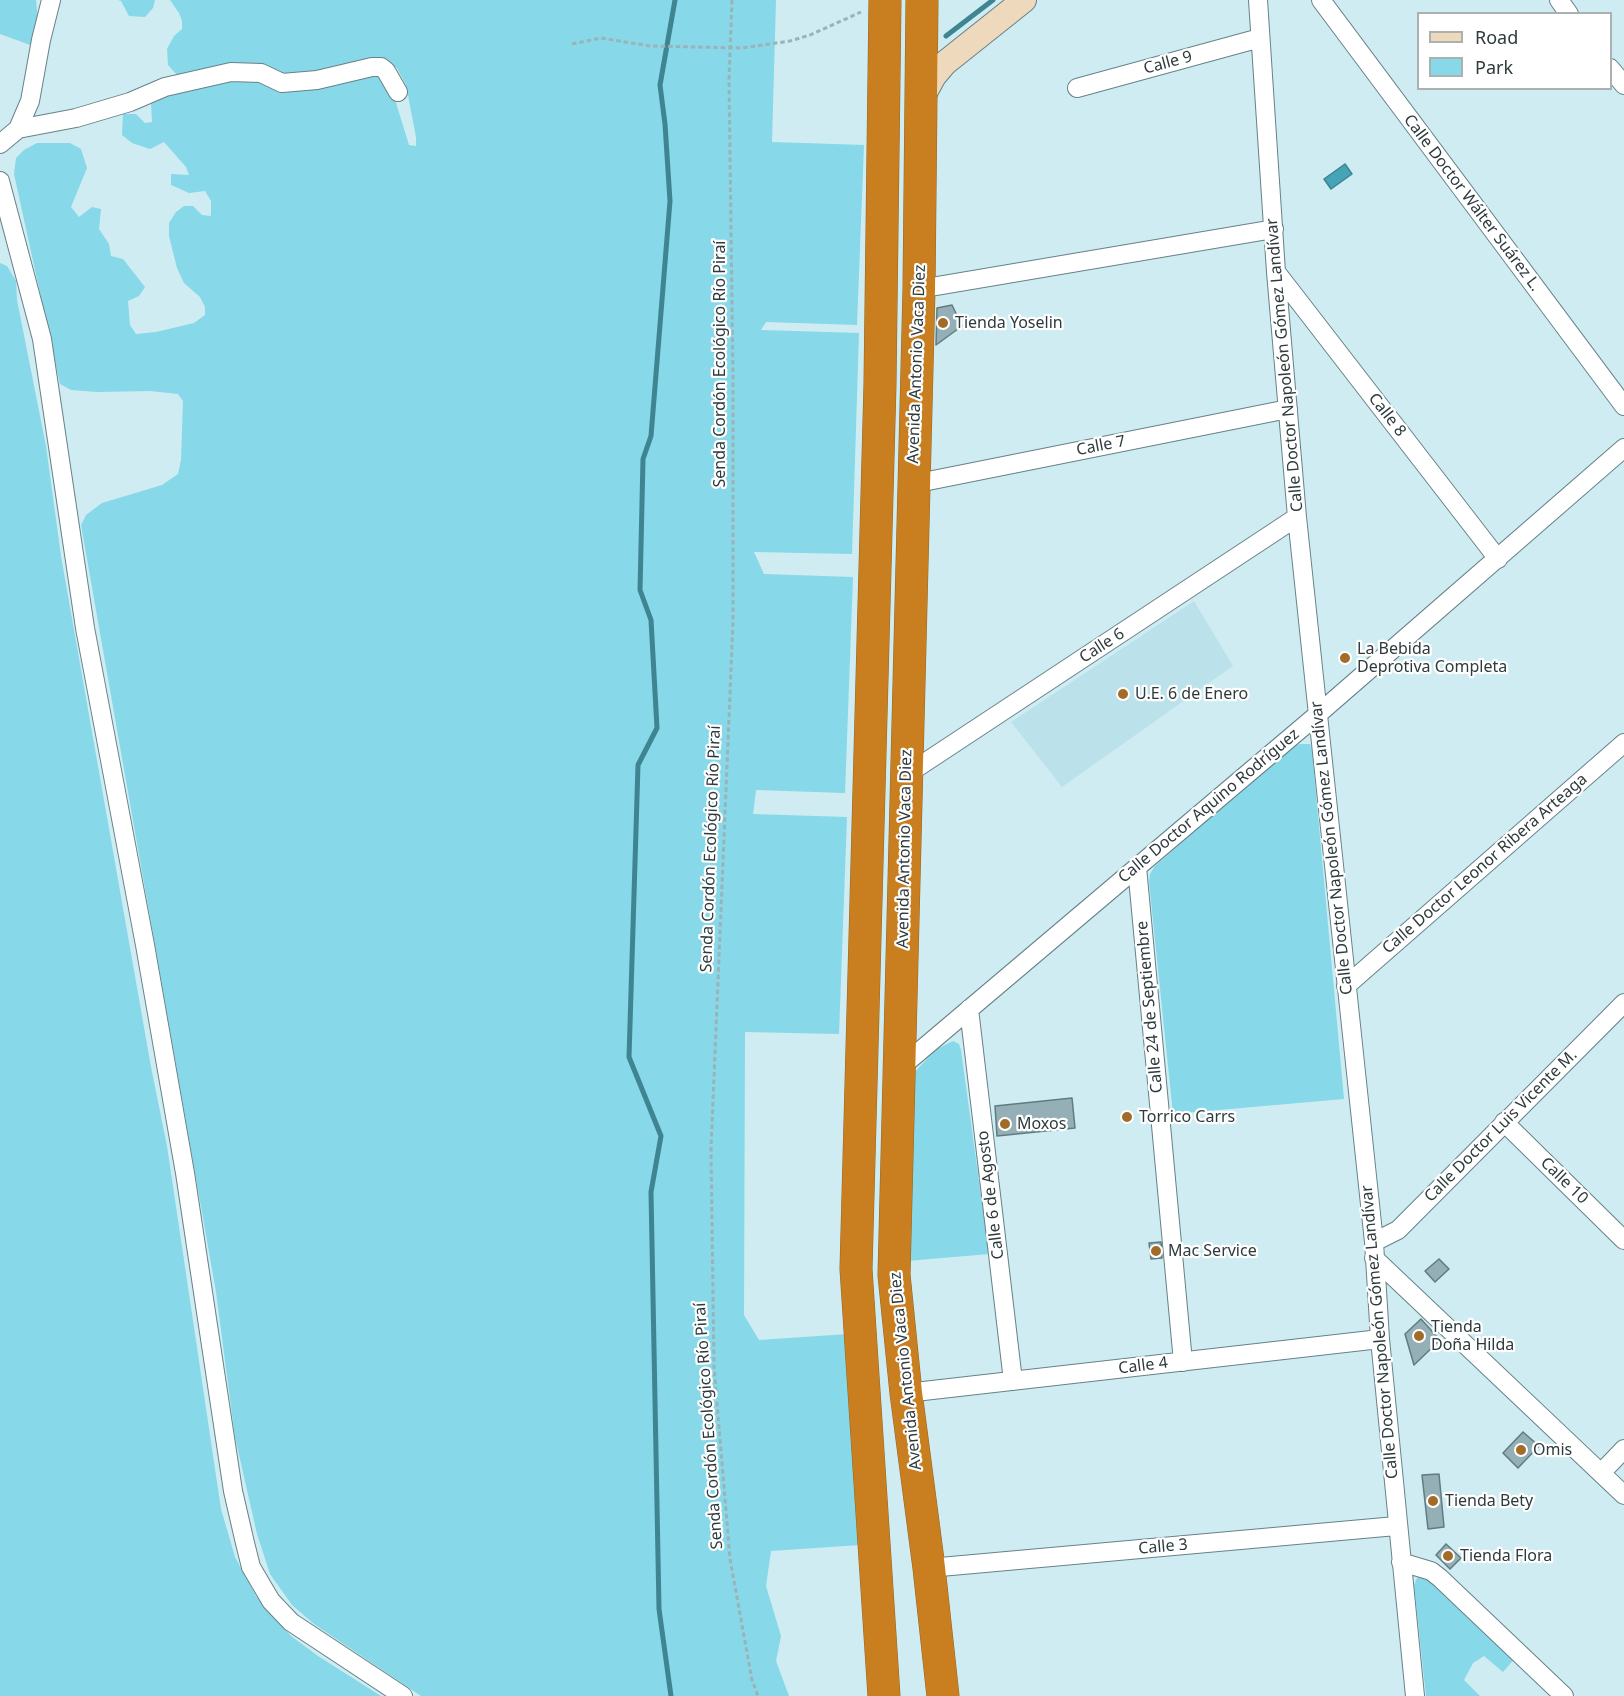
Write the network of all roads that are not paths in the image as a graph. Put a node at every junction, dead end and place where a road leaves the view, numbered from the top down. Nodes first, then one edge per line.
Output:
1 (51, 0) edge
2 (922, 0) edge
3 (1024, 0) edge
4 (1258, 0) edge
5 (1321, 0) edge
6 (1558, 0) edge
7 (885, 1) edge
8 (1567, 12) edge
9 (1260, 38) junction
10 (1612, 69) edge
11 (1624, 85) edge
12 (1077, 88) dead end
13 (398, 92) dead end
14 (922, 98) junction
15 (18, 129) junction
16 (0, 144) edge
17 (0, 181) edge
18 (1274, 229) junction
19 (1276, 272) junction
20 (919, 289) junction
21 (880, 384) junction
22 (1624, 406) edge
23 (1288, 409) junction
24 (1624, 448) edge
25 (913, 484) junction
26 (1298, 517) junction
27 (1498, 558) junction
28 (1317, 715) junction
29 (1624, 742) edge
30 (906, 775) junction
31 (1137, 867) junction
32 (1346, 986) junction
33 (1624, 1003) edge
34 (969, 1009) junction
35 (901, 1067) junction
36 (1504, 1122) junction
37 (1624, 1240) edge
38 (1374, 1250) junction
39 (1380, 1339) junction
40 (1183, 1362) junction
41 (1013, 1381) junction
42 (906, 1393) junction
43 (1624, 1449) edge
44 (1601, 1473) junction
45 (1624, 1495) edge
46 (1396, 1526) junction
47 (1401, 1562) junction
48 (929, 1568) junction
49 (404, 1696) edge
50 (884, 1696) edge
51 (943, 1696) edge
52 (1414, 1696) edge
53 (1564, 1696) edge

1 - 15 street
2 - 14 highway, Avenida Antonio Vaca Diez
3 - 14 main road
4 - 9 street, Calle Doctor Napoleón Gómez Landívar
5 - 22 street, Calle Doctor Wálter Suárez L.
6 - 8 street
7 - 21 highway
9 - 12 street, Calle 9
9 - 18 street, Calle Doctor Napoleón Gómez Landívar
10 - 11 street
13 - 15 street
14 - 20 highway, Avenida Antonio Vaca Diez
15 - 16 street
17 - 49 street
18 - 19 street, Calle Doctor Napoleón Gómez Landívar
18 - 20 street
19 - 23 street, Calle Doctor Napoleón Gómez Landívar
19 - 27 street, Calle 8
20 - 25 highway, Avenida Antonio Vaca Diez
21 - 25 highway
21 - 50 highway
23 - 25 street, Calle 7
23 - 26 street, Calle Doctor Napoleón Gómez Landívar
24 - 27 street, Calle Doctor Aquino Rodríguez
25 - 30 highway, Avenida Antonio Vaca Diez
26 - 28 street, Calle Doctor Napoleón Gómez Landívar
26 - 30 street, Calle 6
27 - 28 street, Calle Doctor Aquino Rodríguez
28 - 31 street, Calle Doctor Aquino Rodríguez
28 - 32 street, Calle Doctor Napoleón Gómez Landívar
29 - 32 street, Calle Doctor Leonor Ribera Arteaga
30 - 35 highway, Avenida Antonio Vaca Diez
31 - 34 street, Calle Doctor Aquino Rodríguez
31 - 40 street, Calle 24 de Septiembre
32 - 38 street, Calle Doctor Napoleón Gómez Landívar
33 - 36 street, Calle Doctor Luis Vicente M.
34 - 35 street, Calle Doctor Aquino Rodríguez
34 - 41 street, Calle 6 de Agosto
35 - 42 highway, Avenida Antonio Vaca Diez
36 - 37 street, Calle 10
36 - 38 street, Calle Doctor Luis Vicente M.
38 - 39 street, Calle Doctor Napoleón Gómez Landívar
38 - 44 street
39 - 40 street, Calle 4
39 - 46 street, Calle Doctor Napoleón Gómez Landívar
40 - 41 street, Calle 4
41 - 42 street, Calle 4
42 - 48 highway, Avenida Antonio Vaca Diez
43 - 44 street
44 - 45 street
46 - 47 street, Calle Doctor Napoleón Gómez Landívar
46 - 48 street, Calle 3
47 - 52 street, Calle Doctor Napoleón Gómez Landívar
47 - 53 street
48 - 51 highway, Avenida Antonio Vaca Diez

